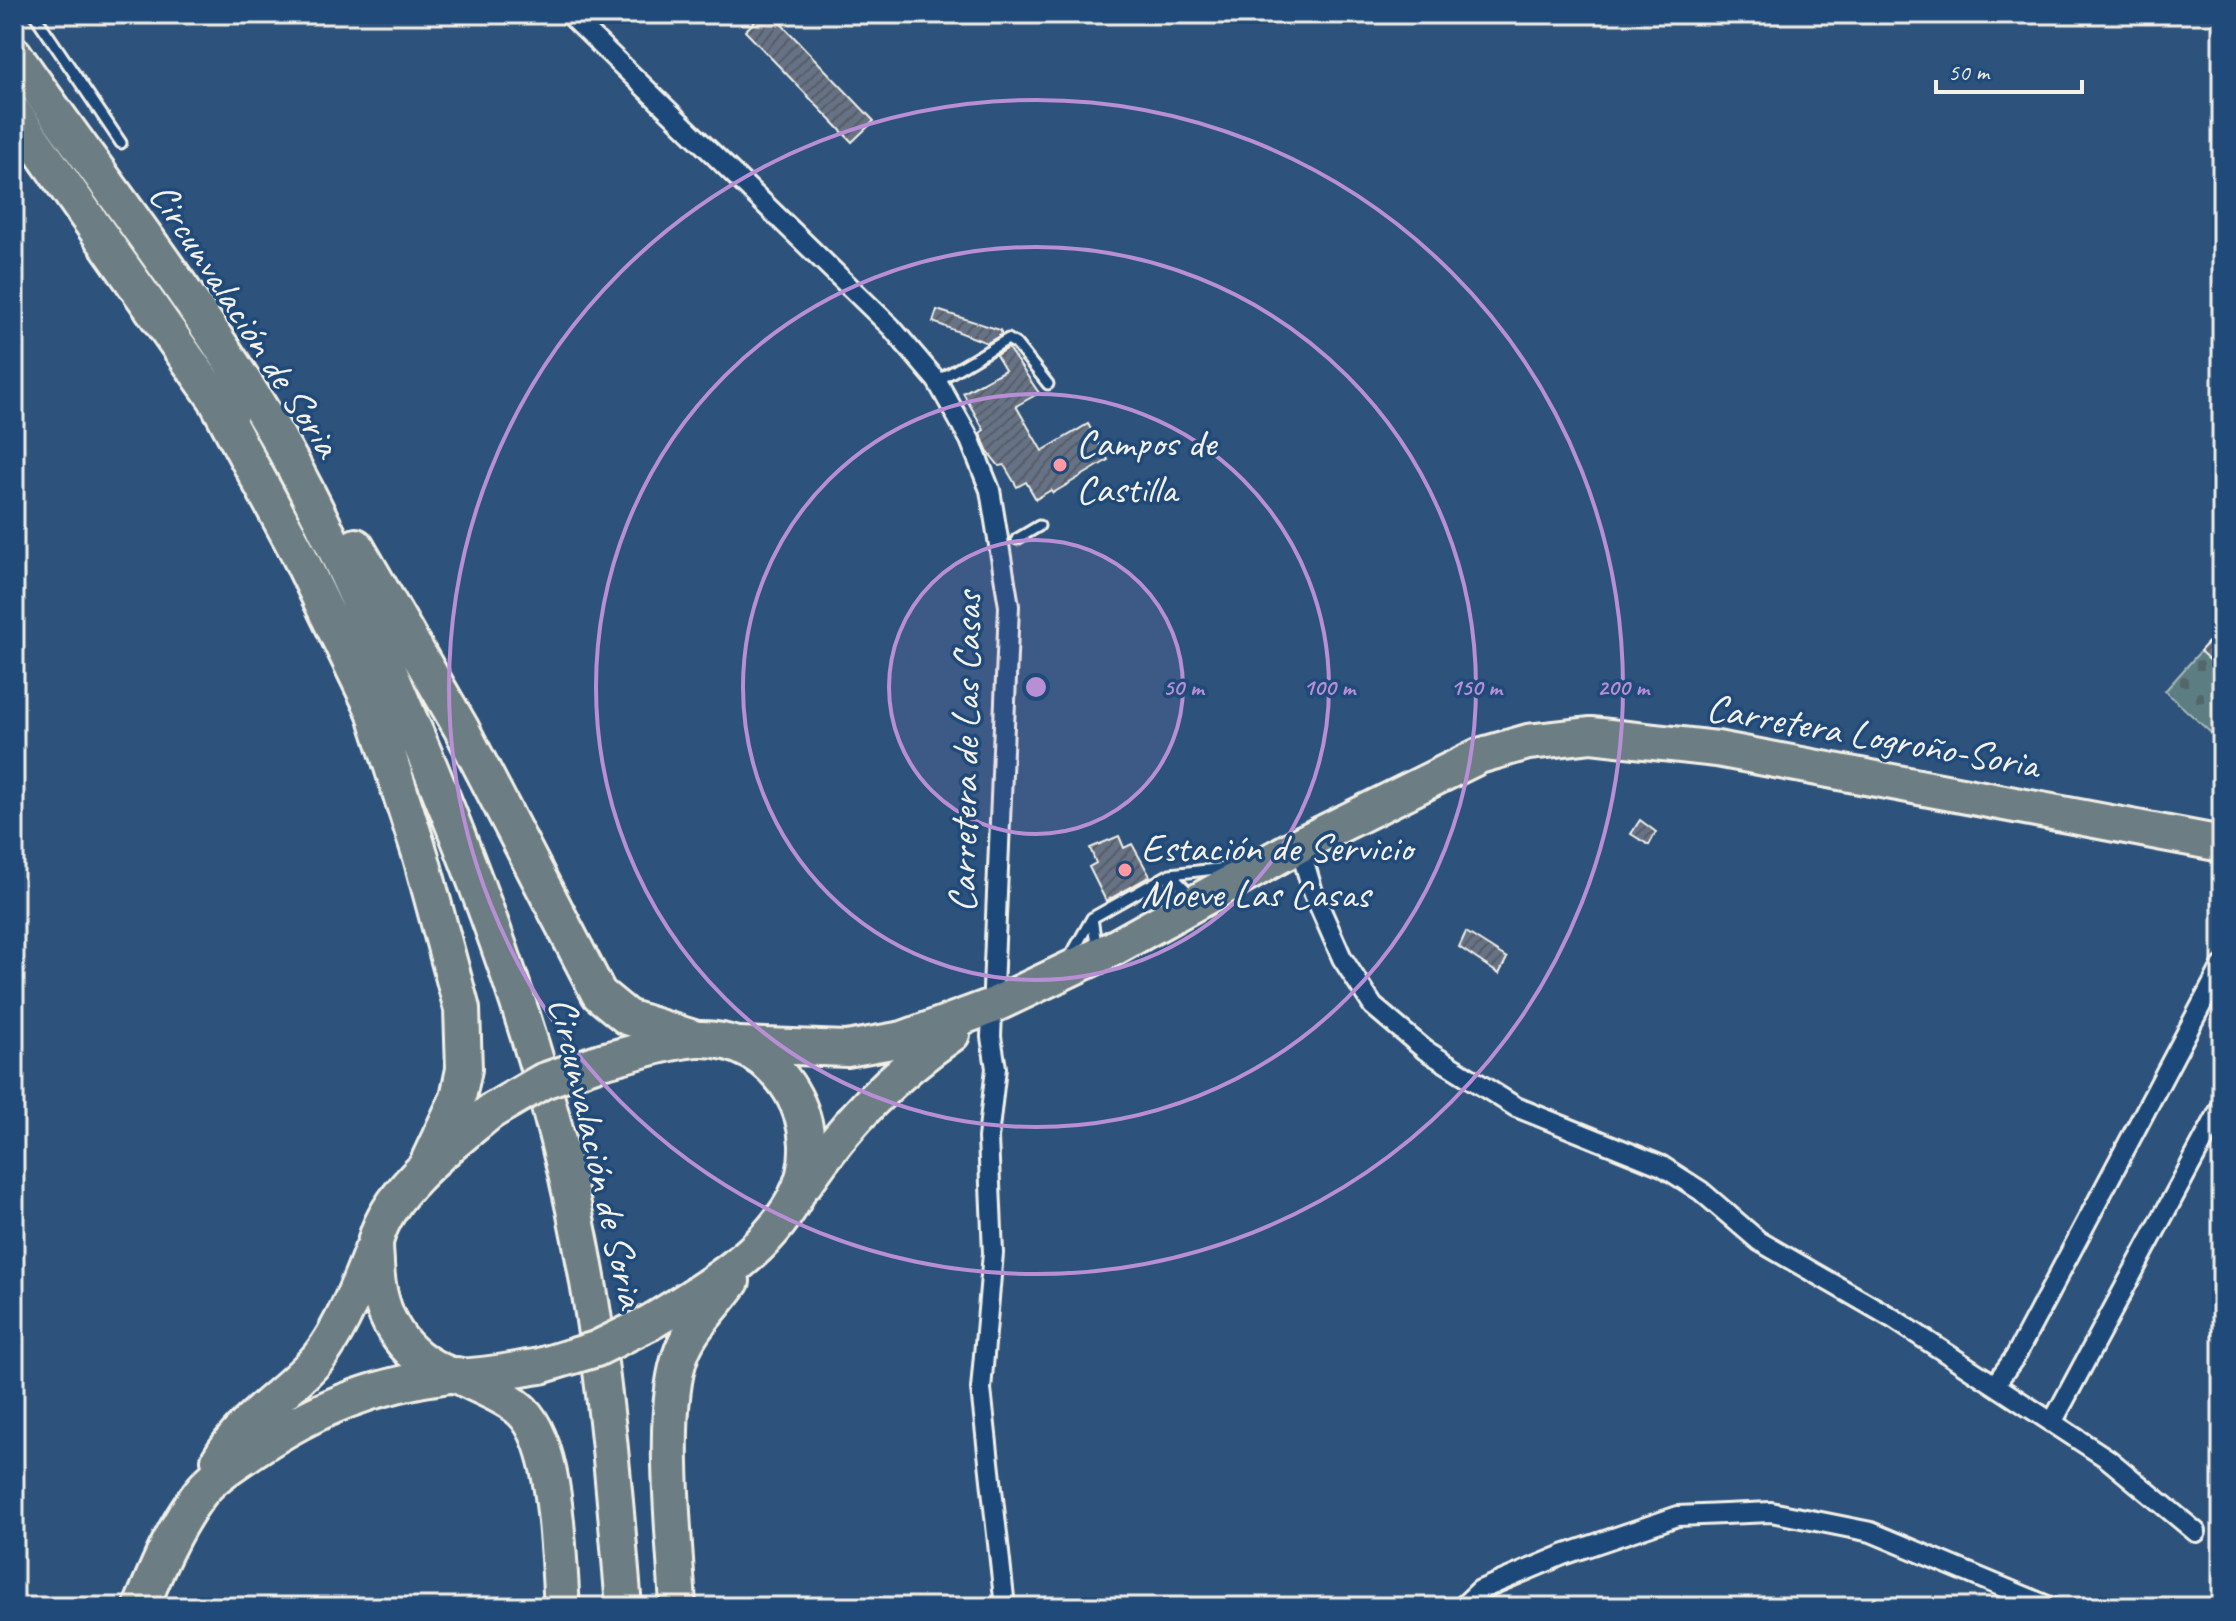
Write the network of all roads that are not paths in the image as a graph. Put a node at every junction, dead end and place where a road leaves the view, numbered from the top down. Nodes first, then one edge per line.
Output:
1 (34, 14) edge
2 (569, 14) edge
3 (14, 54) edge
4 (14, 113) edge
5 (121, 143) dead end
6 (937, 381) junction
7 (1048, 384) dead end
8 (217, 402) junction
9 (263, 413) junction
10 (1039, 526) dead end
11 (1017, 539) dead end
12 (416, 735) junction
13 (2222, 844) edge
14 (1299, 845) junction
15 (1266, 864) junction
16 (1170, 874) junction
17 (1198, 901) junction
18 (1092, 918) junction
19 (1097, 956) junction
20 (2222, 966) edge
21 (1062, 973) junction
22 (992, 1006) junction
23 (697, 1039) junction
24 (739, 1045) junction
25 (2222, 1106) edge
26 (426, 1166) junction
27 (794, 1199) junction
28 (376, 1240) junction
29 (753, 1252) junction
30 (453, 1375) junction
31 (1996, 1383) junction
32 (2052, 1423) junction
33 (201, 1491) junction
34 (2196, 1532) dead end
35 (141, 1607) edge
36 (562, 1607) edge
37 (624, 1607) edge
38 (678, 1607) edge
39 (1005, 1607) edge
40 (1462, 1607) edge
41 (2050, 1607) edge

1 - 5 lane
2 - 6 street, Carretera de Las Casas
3 - 9 highway, Circunvalación de Soria
4 - 8 highway, Circunvalación de Soria
6 - 7 lane
6 - 22 street, Carretera de Las Casas
8 - 12 highway, Circunvalación de Soria
8 - 26 highway
9 - 12 highway, Circunvalación de Soria
9 - 23 highway
10 - 11 lane
12 - 37 highway, Circunvalación de Soria
13 - 14 highway, Carretera Logroño-Soria
14 - 15 highway, Carretera Logroño-Soria
14 - 31 street
15 - 16 lane
15 - 17 highway, Carretera Logroño-Soria
16 - 17 lane
16 - 18 lane
17 - 19 highway, Carretera Logroño-Soria
18 - 19 lane
18 - 21 lane
19 - 21 highway, Carretera Logroño-Soria
20 - 31 street
21 - 22 highway, Carretera Logroño-Soria
22 - 24 highway, Carretera Logroño-Soria
22 - 27 highway, Carretera Logroño-Soria
22 - 39 street, Carretera de Las Casas
23 - 24 highway, Carretera Logroño-Soria
23 - 26 highway, bridge
24 - 27 highway
25 - 32 street
26 - 28 highway
27 - 29 highway, Carretera Logroño-Soria
28 - 30 highway
28 - 33 highway
29 - 30 highway, bridge
29 - 38 highway
30 - 33 highway
30 - 36 highway
31 - 32 street
32 - 34 street
33 - 35 highway
40 - 41 street

